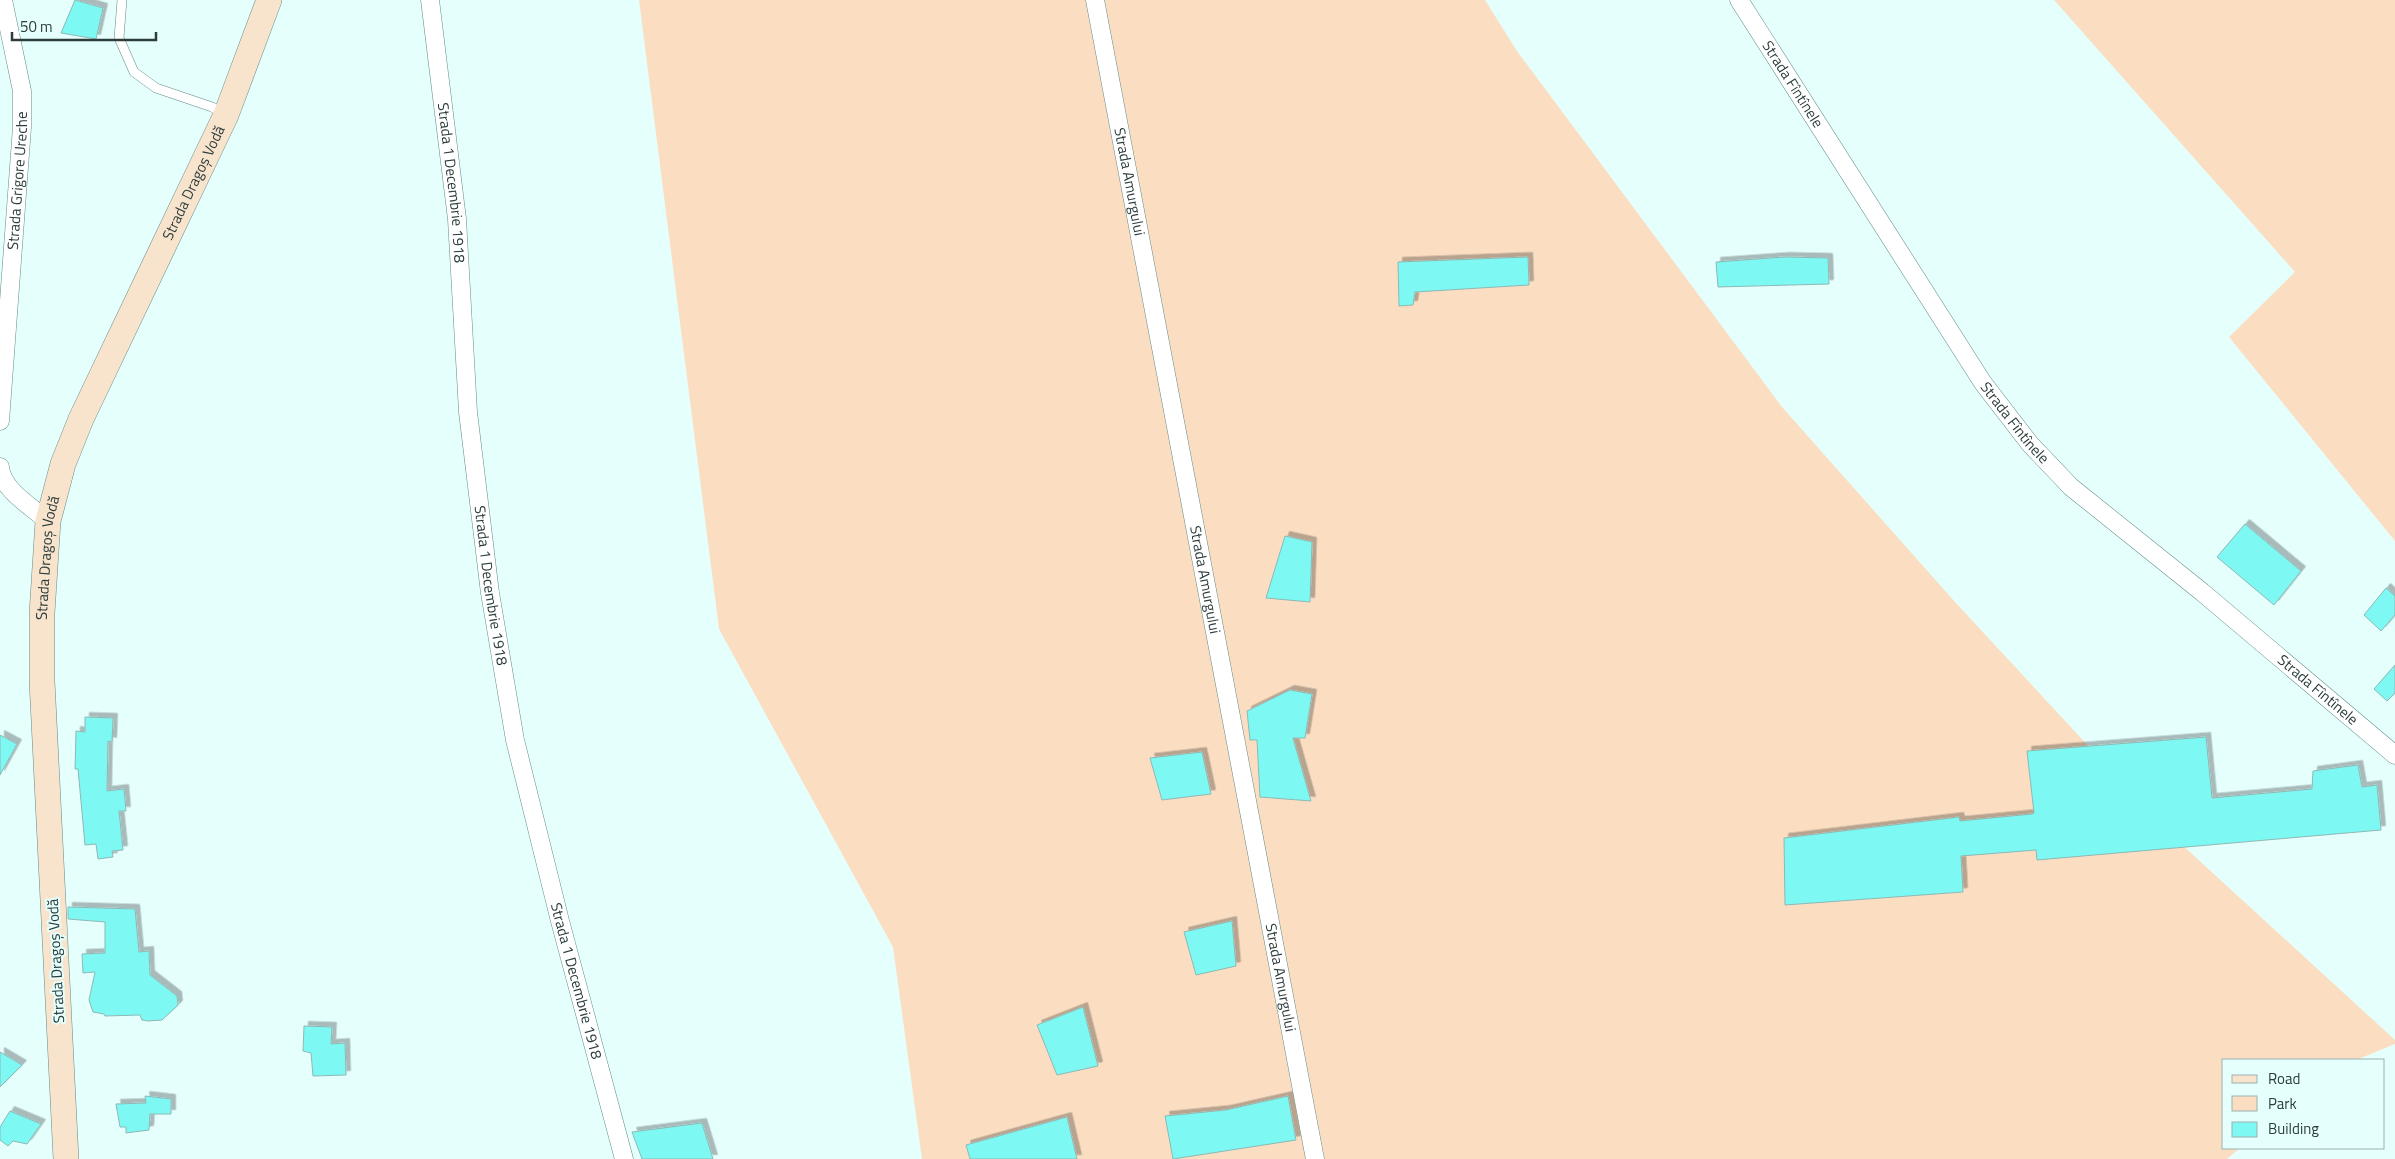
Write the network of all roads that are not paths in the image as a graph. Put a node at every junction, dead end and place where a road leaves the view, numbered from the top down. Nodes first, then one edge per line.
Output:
1 (3, 0) edge
2 (122, 0) edge
3 (269, 0) edge
4 (430, 0) edge
5 (1095, 0) edge
6 (1739, 0) edge
7 (226, 115) junction
8 (0, 422) edge
9 (0, 467) edge
10 (48, 521) junction
11 (2395, 755) edge
12 (66, 1159) edge
13 (624, 1159) edge
14 (1315, 1159) edge

1 - 8 street, Strada Grigore Ureche
2 - 7 lane
3 - 7 main road, Strada Dragoș Vodă
4 - 13 street, Strada 1 Decembrie 1918
5 - 14 street, Strada Amurgului
6 - 11 street, Strada Fîntînele
7 - 10 main road, Strada Dragoș Vodă
9 - 10 street
10 - 12 main road, Strada Dragoș Vodă

